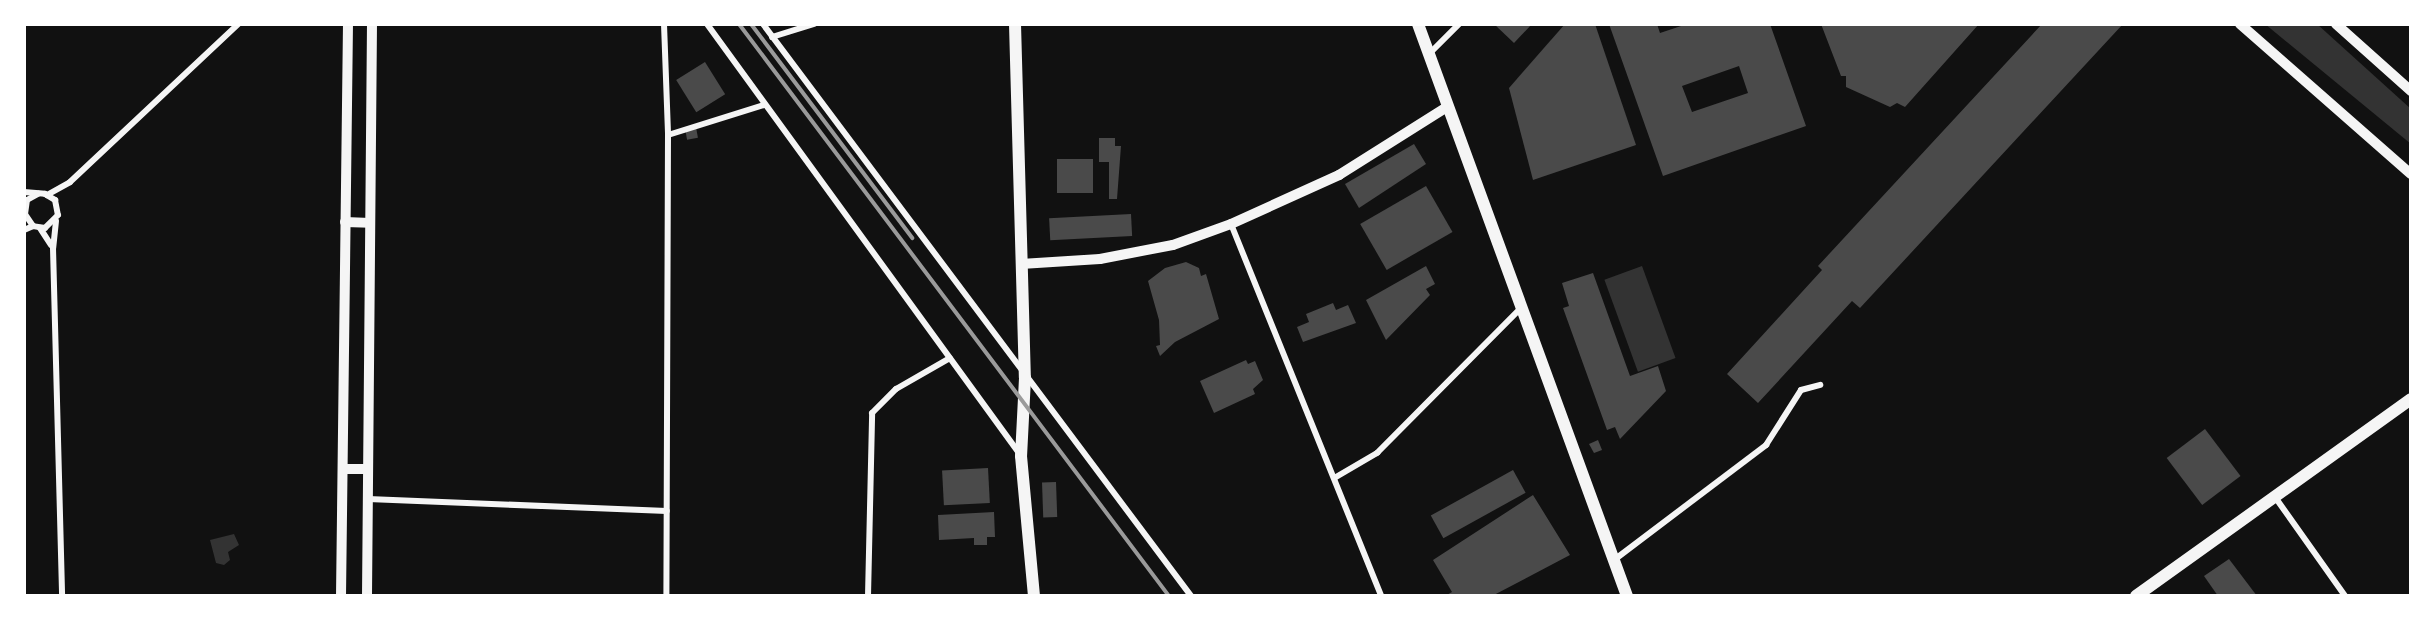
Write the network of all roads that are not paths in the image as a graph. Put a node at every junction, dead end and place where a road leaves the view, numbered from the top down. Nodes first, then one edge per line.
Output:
1 (238, 24) edge
2 (348, 24) edge
3 (372, 24) edge
4 (664, 24) edge
5 (707, 24) edge
6 (763, 24) edge
7 (814, 24) edge
8 (1015, 24) edge
9 (1418, 24) edge
10 (1459, 24) edge
11 (2241, 24) edge
12 (2336, 24) edge
13 (772, 37) junction
14 (1428, 55) junction
15 (2411, 91) edge
16 (764, 105) junction
17 (1447, 107) junction
18 (668, 135) junction
19 (2411, 174) edge
20 (69, 182) junction
21 (24, 192) edge
22 (38, 194) junction
23 (47, 195) junction
24 (58, 205) junction
25 (24, 208) edge
26 (24, 216) edge
27 (56, 221) junction
28 (345, 222) junction
29 (370, 223) junction
30 (1231, 224) junction
31 (36, 227) junction
32 (24, 230) edge
33 (53, 248) junction
34 (1021, 264) junction
35 (1520, 309) junction
36 (950, 358) junction
37 (1025, 378) junction
38 (1820, 385) dead end
39 (2411, 399) edge
40 (1021, 456) junction
41 (343, 469) junction
42 (368, 469) junction
43 (1336, 477) junction
44 (2275, 497) junction
45 (368, 499) junction
46 (667, 511) junction
47 (1614, 560) junction
48 (62, 596) edge
49 (341, 596) edge
50 (367, 596) edge
51 (666, 596) edge
52 (868, 596) edge
53 (1034, 596) edge
54 (1191, 596) edge
55 (1381, 596) edge
56 (1627, 596) edge
57 (2136, 596) edge
58 (2345, 596) edge

1 - 20 street
2 - 28 street
3 - 29 street
4 - 18 street
5 - 16 street
6 - 13 street
7 - 13 street
8 - 34 main road
9 - 14 main road
10 - 14 street
11 - 19 street
12 - 15 street
13 - 37 street
14 - 17 main road
16 - 18 street
16 - 36 street
17 - 30 street
17 - 35 main road
18 - 46 street
20 - 23 street
20 - 24 street
21 - 22 street
22 - 23 street
22 - 25 street
23 - 24 street
24 - 27 street
25 - 26 street
26 - 31 street
27 - 31 street
27 - 33 street
28 - 29 street
28 - 41 street
29 - 42 street
30 - 34 street
30 - 43 street
31 - 32 street
31 - 33 street
33 - 48 street
34 - 37 main road
35 - 43 street
35 - 47 main road
36 - 40 street
36 - 52 street
37 - 40 main road
37 - 54 street
38 - 47 street
39 - 44 main road
40 - 53 main road
41 - 42 street
41 - 49 street
42 - 45 street
43 - 55 street
44 - 57 main road
44 - 58 street
45 - 46 street
45 - 50 street
46 - 51 street
47 - 56 main road

